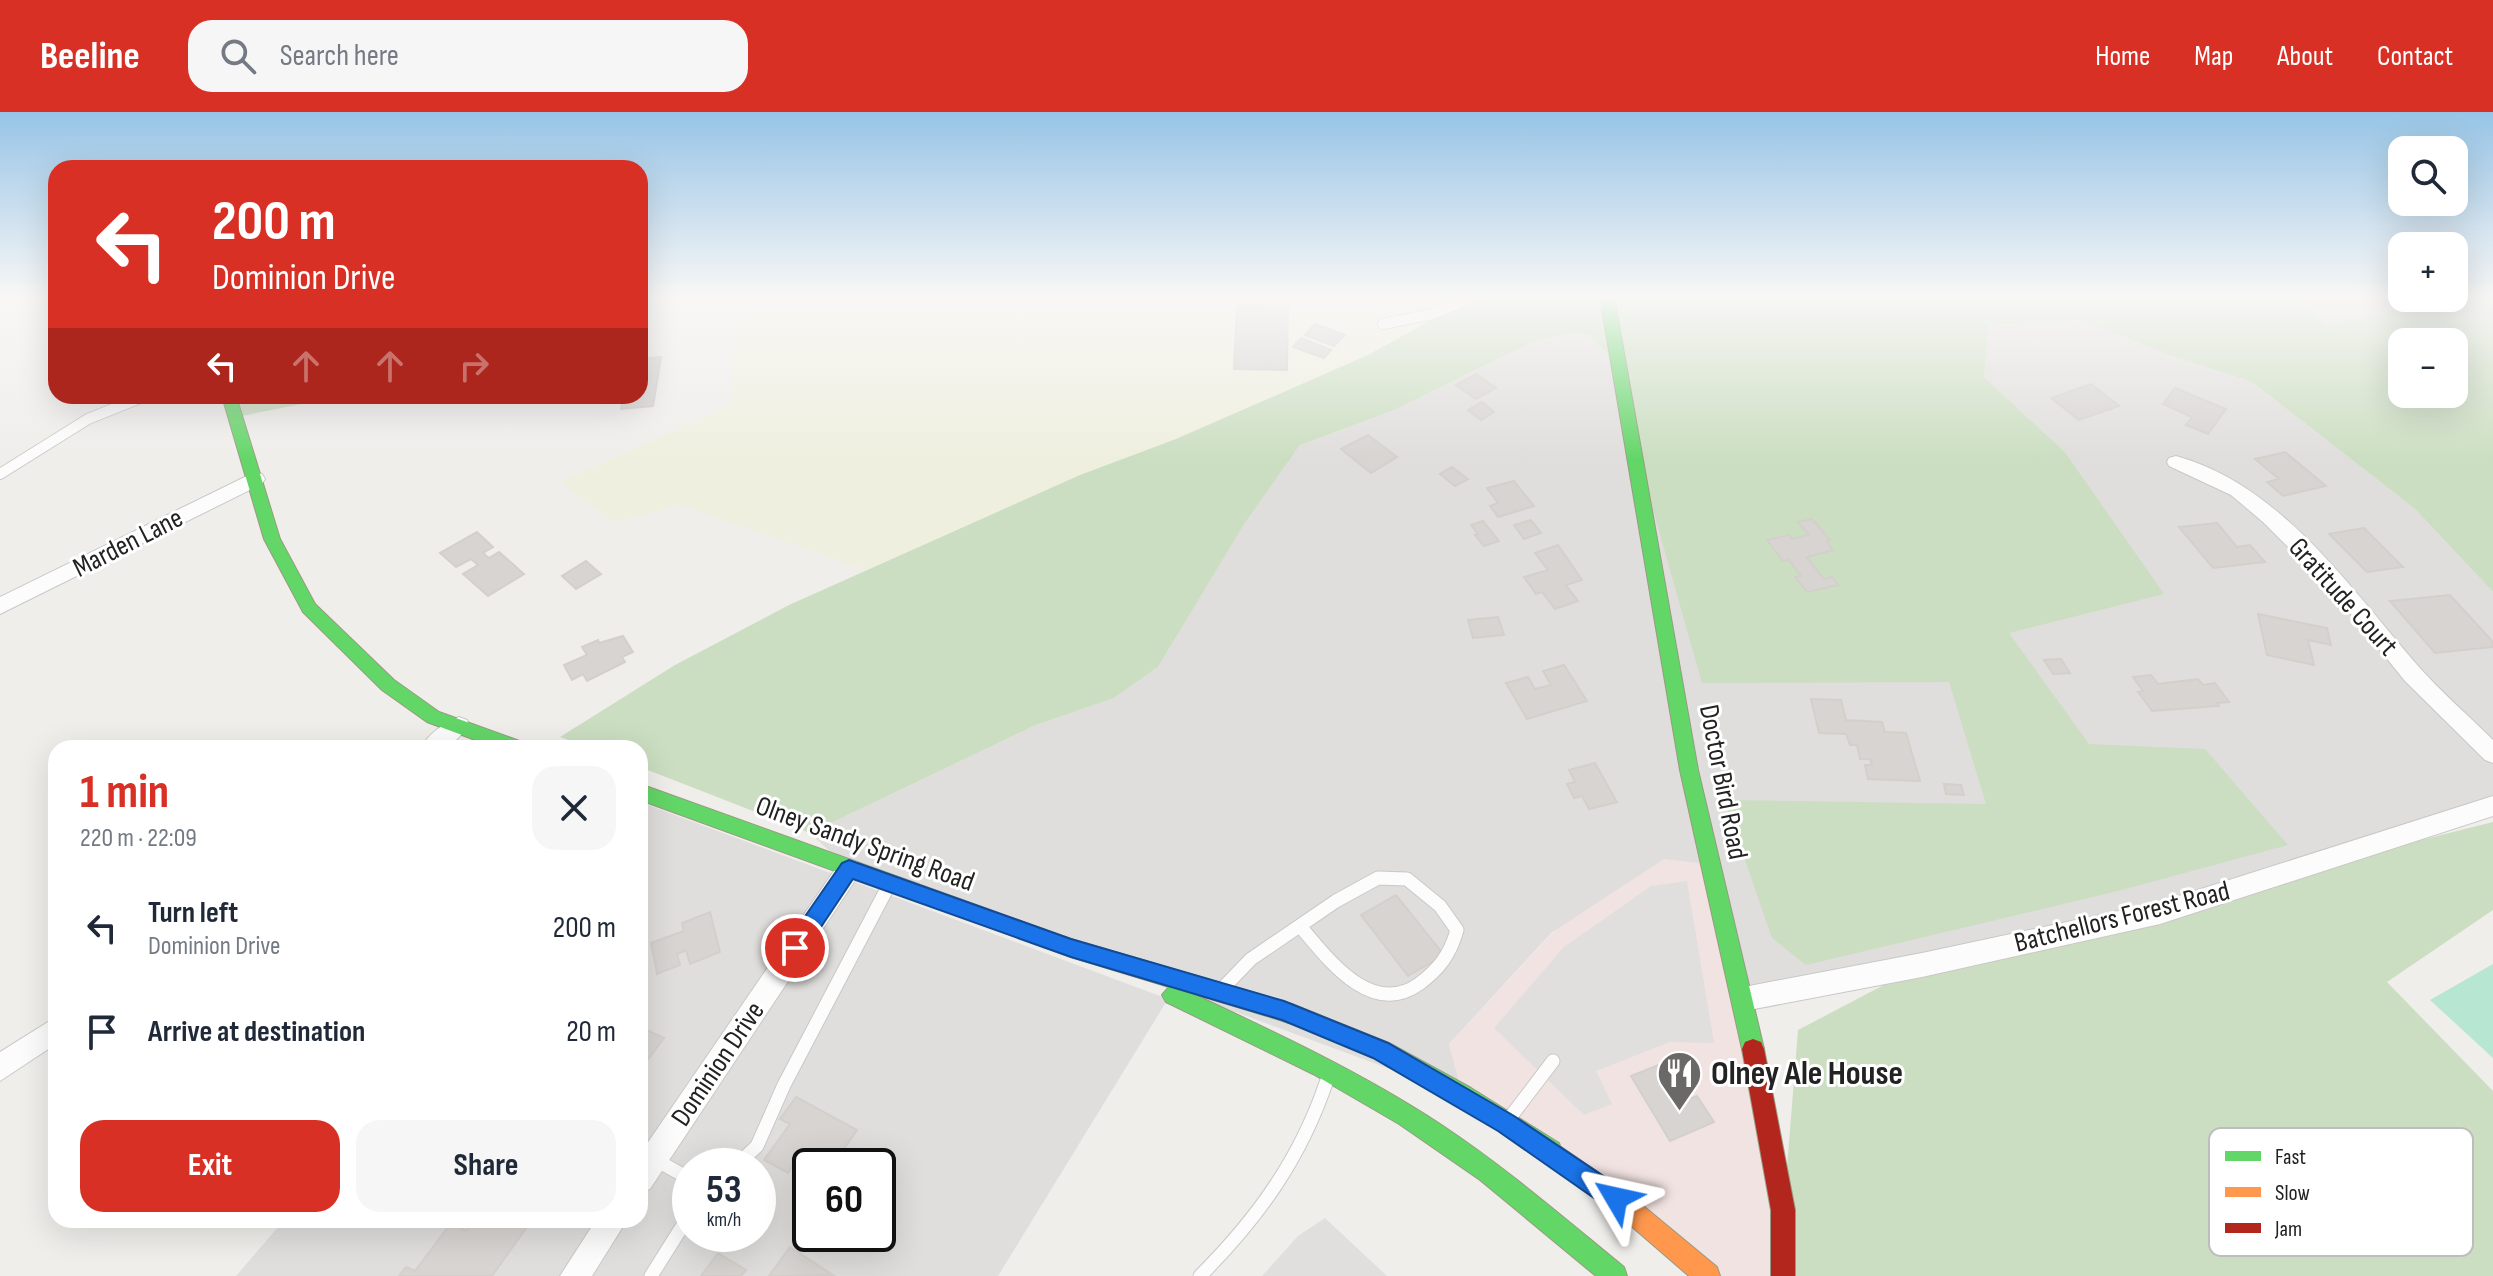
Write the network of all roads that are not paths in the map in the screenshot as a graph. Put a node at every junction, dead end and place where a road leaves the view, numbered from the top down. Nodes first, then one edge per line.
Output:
1 (1616, 351) edge
2 (125, 404) edge
3 (232, 404) edge
4 (2176, 462) dead end
5 (0, 474) edge
6 (255, 479) junction
7 (0, 606) edge
8 (459, 726) junction
9 (442, 740) edge
10 (497, 740) edge
11 (2493, 754) edge
12 (648, 795) edge
13 (2493, 806) edge
14 (849, 869) junction
15 (890, 883) junction
16 (1300, 926) junction
17 (1071, 948) junction
18 (1220, 992) junction
19 (1744, 999) junction
20 (48, 1035) edge
21 (1553, 1061) dead end
22 (0, 1068) edge
23 (1329, 1072) junction
24 (1503, 1129) junction
25 (755, 1148) edge
26 (648, 1168) edge
27 (648, 1169) edge
28 (672, 1175) edge
29 (608, 1228) edge
30 (672, 1243) edge
31 (575, 1276) edge
32 (651, 1276) edge
33 (1200, 1276) edge
34 (1615, 1276) edge
35 (1708, 1276) edge
36 (1783, 1276) edge

1 - 19 main road, Doctor Bird Road
2 - 5 lane
3 - 6 main road
4 - 11 street, Gratitude Court
6 - 7 street, Marden Lane
6 - 8 main road
8 - 9 street
8 - 10 main road
12 - 14 main road, Olney Sandy Spring Road
13 - 19 street, Batchellors Forest Road
14 - 15 main road, Olney Sandy Spring Road
14 - 26 street, Dominion Drive
15 - 17 main road, Olney Sandy Spring Road
15 - 25 lane
16 - 16 lane
16 - 18 lane
17 - 18 main road, Olney Sandy Spring Road
17 - 23 main road, Olney Sandy Spring Road
18 - 24 main road, Olney Sandy Spring Road
19 - 36 main road, Doctor Bird Road
20 - 22 street
21 - 24 lane
23 - 33 lane
23 - 34 main road, Olney Sandy Spring Road
24 - 35 main road, Olney Sandy Spring Road
27 - 28 lane
29 - 31 street
30 - 32 lane

